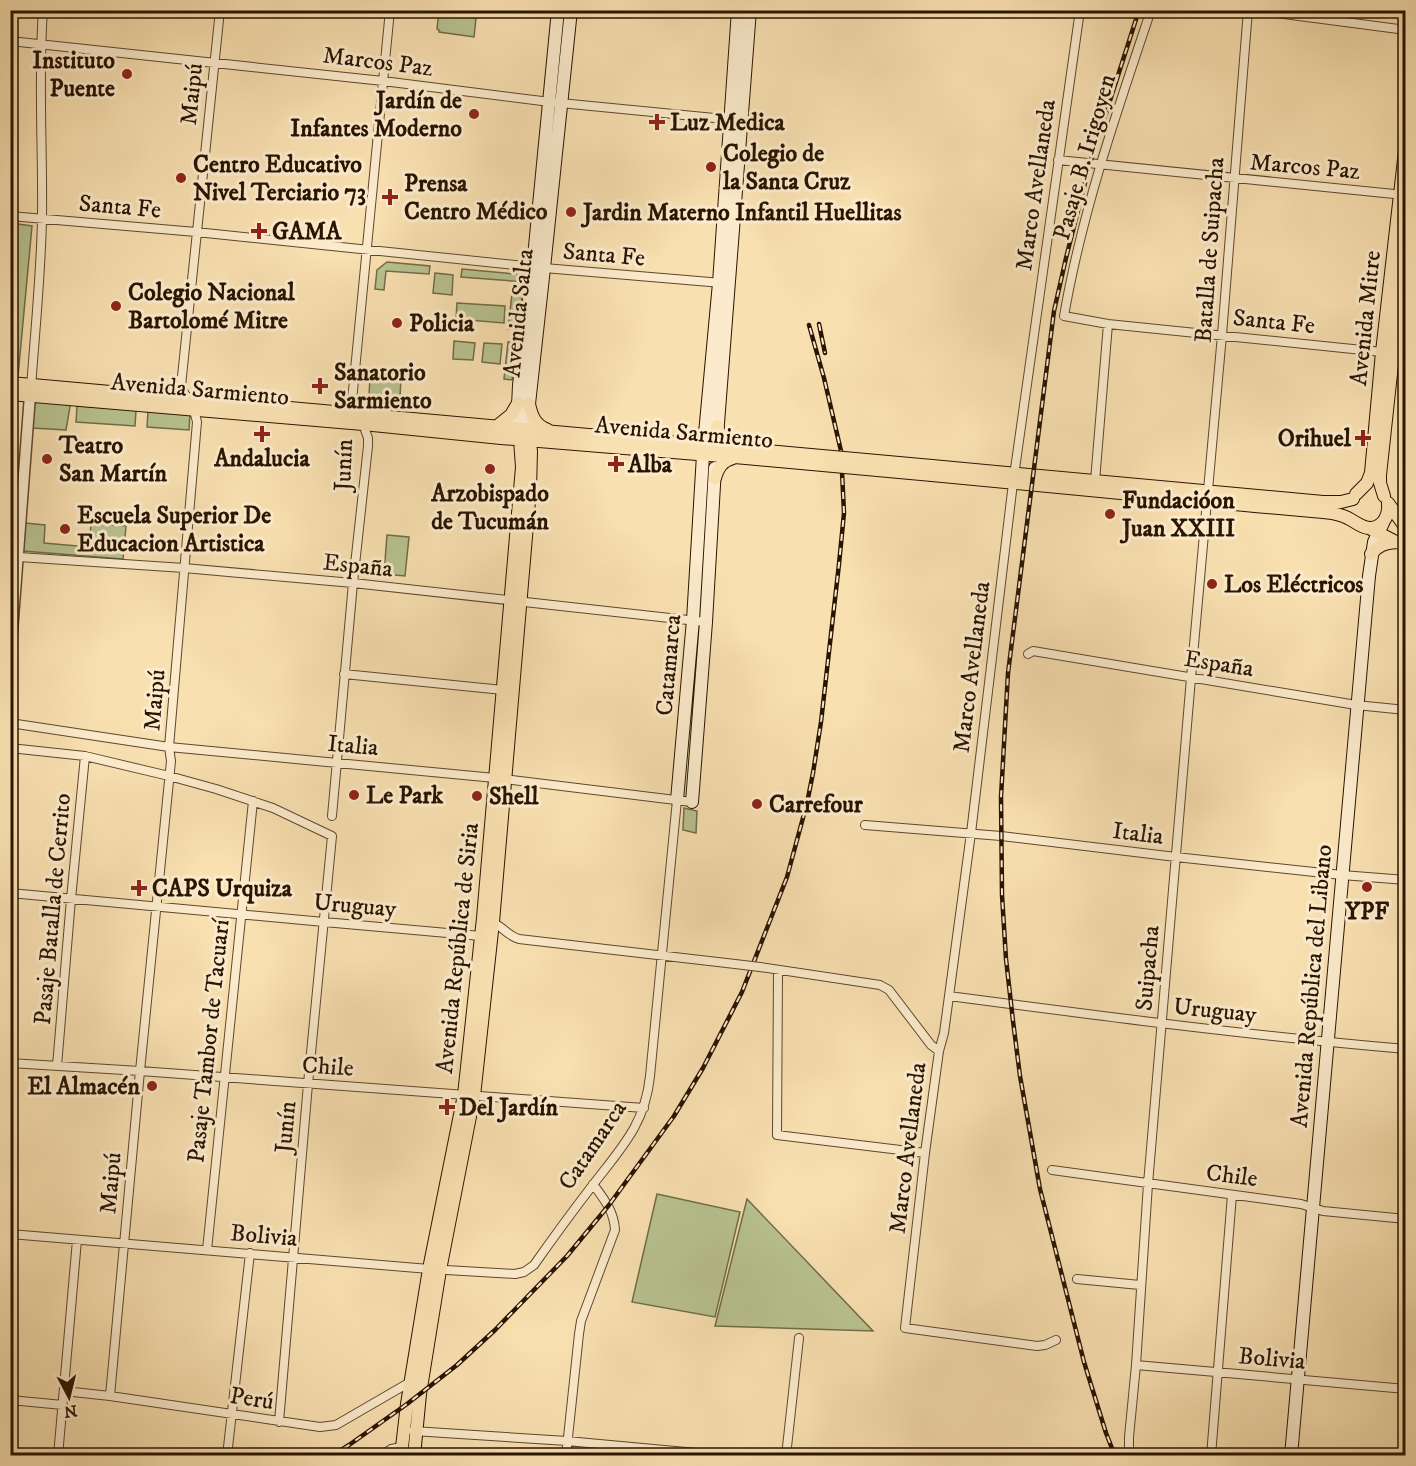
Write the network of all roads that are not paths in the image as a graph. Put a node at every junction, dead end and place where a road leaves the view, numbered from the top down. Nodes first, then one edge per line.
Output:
1 (43, 10) edge
2 (220, 10) edge
3 (390, 10) edge
4 (558, 10) edge
5 (571, 10) edge
6 (738, 10) edge
7 (750, 10) edge
8 (1080, 10) edge
9 (1150, 10) edge
10 (1248, 10) edge
11 (1254, 10) edge
12 (1406, 30) edge
13 (10, 41) edge
14 (41, 44) junction
15 (214, 63) junction
16 (383, 81) junction
17 (555, 102) junction
18 (736, 120) junction
19 (1406, 142) edge
20 (1058, 160) junction
21 (1100, 164) junction
22 (1234, 178) junction
23 (1402, 194) edge
24 (10, 216) edge
25 (42, 219) junction
26 (196, 232) junction
27 (1406, 235) edge
28 (367, 250) junction
29 (539, 267) junction
30 (724, 283) junction
31 (1064, 316) joint
32 (1108, 324) junction
33 (1222, 335) junction
34 (1387, 355) junction
35 (1406, 360) edge
36 (10, 383) edge
37 (31, 390) junction
38 (10, 394) edge
39 (185, 398) junction
40 (523, 404) junction
41 (194, 409) junction
42 (354, 413) junction
43 (363, 424) junction
44 (717, 426) junction
45 (499, 433) junction
46 (524, 434) junction
47 (556, 437) junction
48 (710, 451) junction
49 (742, 453) junction
50 (527, 469) junction
51 (715, 478) junction
52 (1014, 478) junction
53 (1095, 481) junction
54 (1354, 496) junction
55 (1208, 497) junction
56 (1386, 500) junction
57 (1353, 520) junction
58 (1377, 528) junction
59 (1406, 528) edge
60 (1401, 543) edge
61 (1371, 554) junction
62 (19, 557) junction
63 (183, 568) junction
64 (14, 575) edge
65 (353, 583) junction
66 (515, 601) junction
67 (700, 621) junction
68 (1028, 654) dead end
69 (10, 658) edge
70 (345, 674) junction
71 (1191, 678) junction
72 (503, 690) junction
73 (1356, 705) junction
74 (1406, 710) edge
75 (10, 723) edge
76 (169, 747) junction
77 (10, 748) edge
78 (85, 756) junction
79 (336, 763) junction
80 (170, 776) junction
81 (500, 779) junction
82 (677, 800) junction
83 (253, 801) junction
84 (692, 802) joint
85 (332, 816) dead end
86 (865, 825) dead end
87 (971, 833) junction
88 (1176, 857) junction
89 (1342, 875) junction
90 (1406, 880) edge
91 (10, 893) edge
92 (71, 899) junction
93 (157, 907) junction
94 (241, 915) junction
95 (324, 922) junction
96 (486, 928) junction
97 (663, 955) junction
98 (778, 970) junction
99 (949, 996) junction
100 (1162, 1024) junction
101 (1328, 1042) junction
102 (1406, 1049) edge
103 (939, 1051) junction
104 (10, 1063) edge
105 (57, 1066) junction
106 (140, 1071) junction
107 (224, 1078) junction
108 (308, 1084) junction
109 (469, 1095) junction
110 (644, 1108) junction
111 (925, 1153) junction
112 (1052, 1170) dead end
113 (593, 1184) junction
114 (1148, 1184) junction
115 (1233, 1196) junction
116 (1313, 1208) junction
117 (1406, 1219) edge
118 (10, 1234) edge
119 (77, 1240) junction
120 (123, 1244) junction
121 (207, 1250) junction
122 (250, 1253) junction
123 (293, 1257) junction
124 (434, 1269) junction
125 (515, 1274) joint
126 (1077, 1279) dead end
127 (1140, 1285) junction
128 (799, 1338) dead end
129 (1056, 1340) dead end
130 (1136, 1365) junction
131 (1219, 1373) junction
132 (1297, 1379) junction
133 (417, 1380) junction
134 (1406, 1389) edge
135 (64, 1391) junction
136 (110, 1396) junction
137 (10, 1400) edge
138 (63, 1405) junction
139 (232, 1415) junction
140 (279, 1422) junction
141 (410, 1432) junction
142 (567, 1441) junction
143 (619, 1446) junction
144 (402, 1451) edge
145 (1131, 1452) edge
146 (58, 1455) edge
147 (227, 1455) edge
148 (381, 1455) edge
149 (414, 1455) edge
150 (566, 1455) edge
151 (618, 1455) edge
152 (729, 1455) edge
153 (786, 1455) edge
154 (1211, 1455) edge
155 (1291, 1455) edge

1 - 14 street
2 - 15 street, Maipú
3 - 16 street, Junín
4 - 17 main road, Avenida Salta
5 - 17 main road, Avenida Salta
6 - 18 main road, Catamarca
7 - 18 main road, Catamarca
8 - 20 street, Marco Avellaneda
9 - 21 street, Pasaje B. Irigoyen
10 - 22 street, Batalla de Suipacha
11 - 12 street
13 - 14 street, Marcos Paz
14 - 15 street, Marcos Paz
14 - 25 street
15 - 16 street, Marcos Paz
15 - 26 street, Maipú
16 - 17 street, Marcos Paz
16 - 28 street, Junín
17 - 18 street, Marcos Paz
17 - 29 main road, Avenida Salta
18 - 30 main road, Catamarca
19 - 23 main road, Avenida Mitre
20 - 21 street, Marcos Paz
20 - 52 street, Marco Avellaneda
21 - 22 street, Marcos Paz
21 - 31 street, Pasaje B. Irigoyen
22 - 23 street, Marcos Paz
22 - 33 street, Batalla de Suipacha
23 - 34 main road, Avenida Mitre
24 - 25 street, Santa Fe
25 - 26 street, Santa Fe
25 - 37 street
26 - 28 street, Santa Fe
26 - 39 street, Maipú
27 - 34 main road, Avenida Mitre
28 - 29 street, Santa Fe
28 - 42 street, Junín
29 - 30 street, Santa Fe
29 - 40 main road, Avenida Salta
30 - 44 main road, Catamarca
30 - 48 main road, Catamarca
31 - 32 street, Santa Fe
32 - 33 street, Santa Fe
32 - 53 street
33 - 34 street, Santa Fe
33 - 55 street, Batalla de Suipacha
34 - 35 street, Santa Fe
34 - 54 main road, Avenida Mitre
34 - 56 main road, Avenida Mitre
36 - 37 main road, Avenida Sarmiento
37 - 38 main road, Avenida Sarmiento
37 - 39 main road, Avenida Sarmiento
37 - 41 main road, Avenida Sarmiento
37 - 62 street
39 - 41 street
39 - 42 main road, Avenida Sarmiento
40 - 45 main road
40 - 46 main road, Avenida Salta
40 - 47 main road
41 - 43 main road, Avenida Sarmiento
41 - 63 street, Maipú
42 - 43 street, Junín
42 - 45 main road, Avenida Sarmiento
43 - 45 main road, Avenida Sarmiento
43 - 65 street, Junín
44 - 48 main road, Catamarca
44 - 49 main road
45 - 46 main road, Avenida Sarmiento
45 - 50 main road
46 - 47 main road, Avenida Sarmiento
46 - 50 main road, Avenida República de Siria
47 - 48 main road, Avenida Sarmiento
47 - 50 main road
48 - 49 main road, Avenida Sarmiento
48 - 51 main road, Catamarca
48 - 67 main road, Catamarca
49 - 51 main road
49 - 52 main road, Avenida Sarmiento, bridge
50 - 66 main road, Avenida República de Siria
51 - 67 main road, Catamarca
52 - 53 main road, Avenida Sarmiento
52 - 55 main road, Avenida Sarmiento
52 - 87 street, Marco Avellaneda
53 - 55 main road, Avenida Sarmiento
54 - 55 main road, Avenida Sarmiento
54 - 56 main road
54 - 57 main road
55 - 57 main road, Avenida Sarmiento
55 - 71 street, Suipacha
56 - 58 main road
56 - 59 main road
57 - 58 main road
58 - 60 main road
58 - 61 main road, Avenida República del Libano
60 - 61 main road
61 - 73 main road, Avenida República del Libano
62 - 63 street, España
62 - 64 street
63 - 65 street, España
63 - 76 street, Maipú
64 - 69 street
65 - 66 street, España
65 - 70 street, Junín
66 - 67 street, España
66 - 72 main road, Avenida República de Siria
66 - 81 main road, Avenida República de Siria
67 - 82 main road, Catamarca
67 - 84 main road, Catamarca
68 - 71 street, España
70 - 72 street
70 - 79 street, Junín
71 - 73 street, España
71 - 88 street, Suipacha
72 - 81 main road, Avenida República de Siria
73 - 74 street, España
73 - 89 main road, Avenida República del Libano
75 - 76 street, Italia
76 - 79 street, Italia
76 - 80 street, Maipú
77 - 78 street
78 - 80 street
78 - 92 street, Pasaje Batalla de Cerrito
79 - 81 street, Italia
79 - 85 street, Junín
80 - 83 street
80 - 93 street, Maipú
81 - 82 street, Italia
81 - 96 main road, Avenida República de Siria
82 - 84 street, Italia
82 - 97 street, Catamarca
83 - 94 street, Pasaje Tambor de Tacuarí
83 - 95 street, Junín
86 - 87 street, Italia
87 - 88 street, Italia
87 - 99 street, Marco Avellaneda
88 - 89 street, Italia
88 - 100 street, Suipacha
89 - 90 street, Italia
89 - 101 main road, Avenida República del Libano
91 - 92 street, Uruguay
92 - 93 street, Uruguay
92 - 105 street, Pasaje Batalla de Cerrito
93 - 94 street, Uruguay
93 - 106 street, Maipú
94 - 95 street, Uruguay
94 - 107 street, Pasaje Tambor de Tacuarí
95 - 96 street, Uruguay
95 - 108 street, Junín
96 - 97 street, Uruguay
96 - 109 main road, Avenida República de Siria
96 - 109 main road, Avenida República de Siria
97 - 98 street, Uruguay, bridge
97 - 110 street, Catamarca
98 - 103 street
98 - 111 street
99 - 100 street, Uruguay
99 - 103 street, Marco Avellaneda
100 - 101 street, Uruguay
100 - 114 street, Suipacha
101 - 102 street, Uruguay
101 - 116 main road, Avenida República del Libano
103 - 111 street, Marco Avellaneda
104 - 105 street, Chile
105 - 106 street, Chile
106 - 107 street, Chile
106 - 120 street, Maipú
107 - 108 street, Chile
107 - 121 street, Pasaje Tambor de Tacuarí
108 - 109 street, Chile
108 - 123 street, Junín
109 - 110 street, Chile
109 - 124 main road, Avenida República de Siria
110 - 113 street, Catamarca
111 - 129 street, Marco Avellaneda
112 - 114 street, Chile
113 - 125 street, Catamarca
113 - 142 street
114 - 115 street, Chile
114 - 127 street, Suipacha
115 - 116 street, Chile
115 - 131 street
116 - 117 street, Chile
116 - 132 main road, Avenida República del Libano
118 - 119 street, Bolivia
119 - 120 street, Bolivia
119 - 135 street
120 - 121 street, Bolivia
120 - 136 street, Maipú
121 - 122 street, Bolivia
122 - 123 street, Bolivia
122 - 139 street
123 - 124 street, Bolivia
123 - 140 street, Junín
124 - 125 street, Bolivia
124 - 133 main road, Avenida República de Siria
126 - 127 street
127 - 130 street, Suipacha
128 - 153 street
130 - 131 street, Bolivia
130 - 145 street, Suipacha
131 - 132 street, Bolivia
131 - 154 street
132 - 134 street, Bolivia
132 - 155 main road, Avenida República del Libano
133 - 140 street, Perú
133 - 141 main road, Avenida República de Siria
135 - 136 street, Perú
135 - 138 street
136 - 139 street, Perú
137 - 138 street
138 - 146 street
139 - 140 street, Perú
139 - 147 street
141 - 142 street
141 - 144 main road, Avenida República de Siria
141 - 149 main road, Avenida República de Siria
142 - 143 street
142 - 150 street
143 - 151 street
143 - 152 street
144 - 148 street

